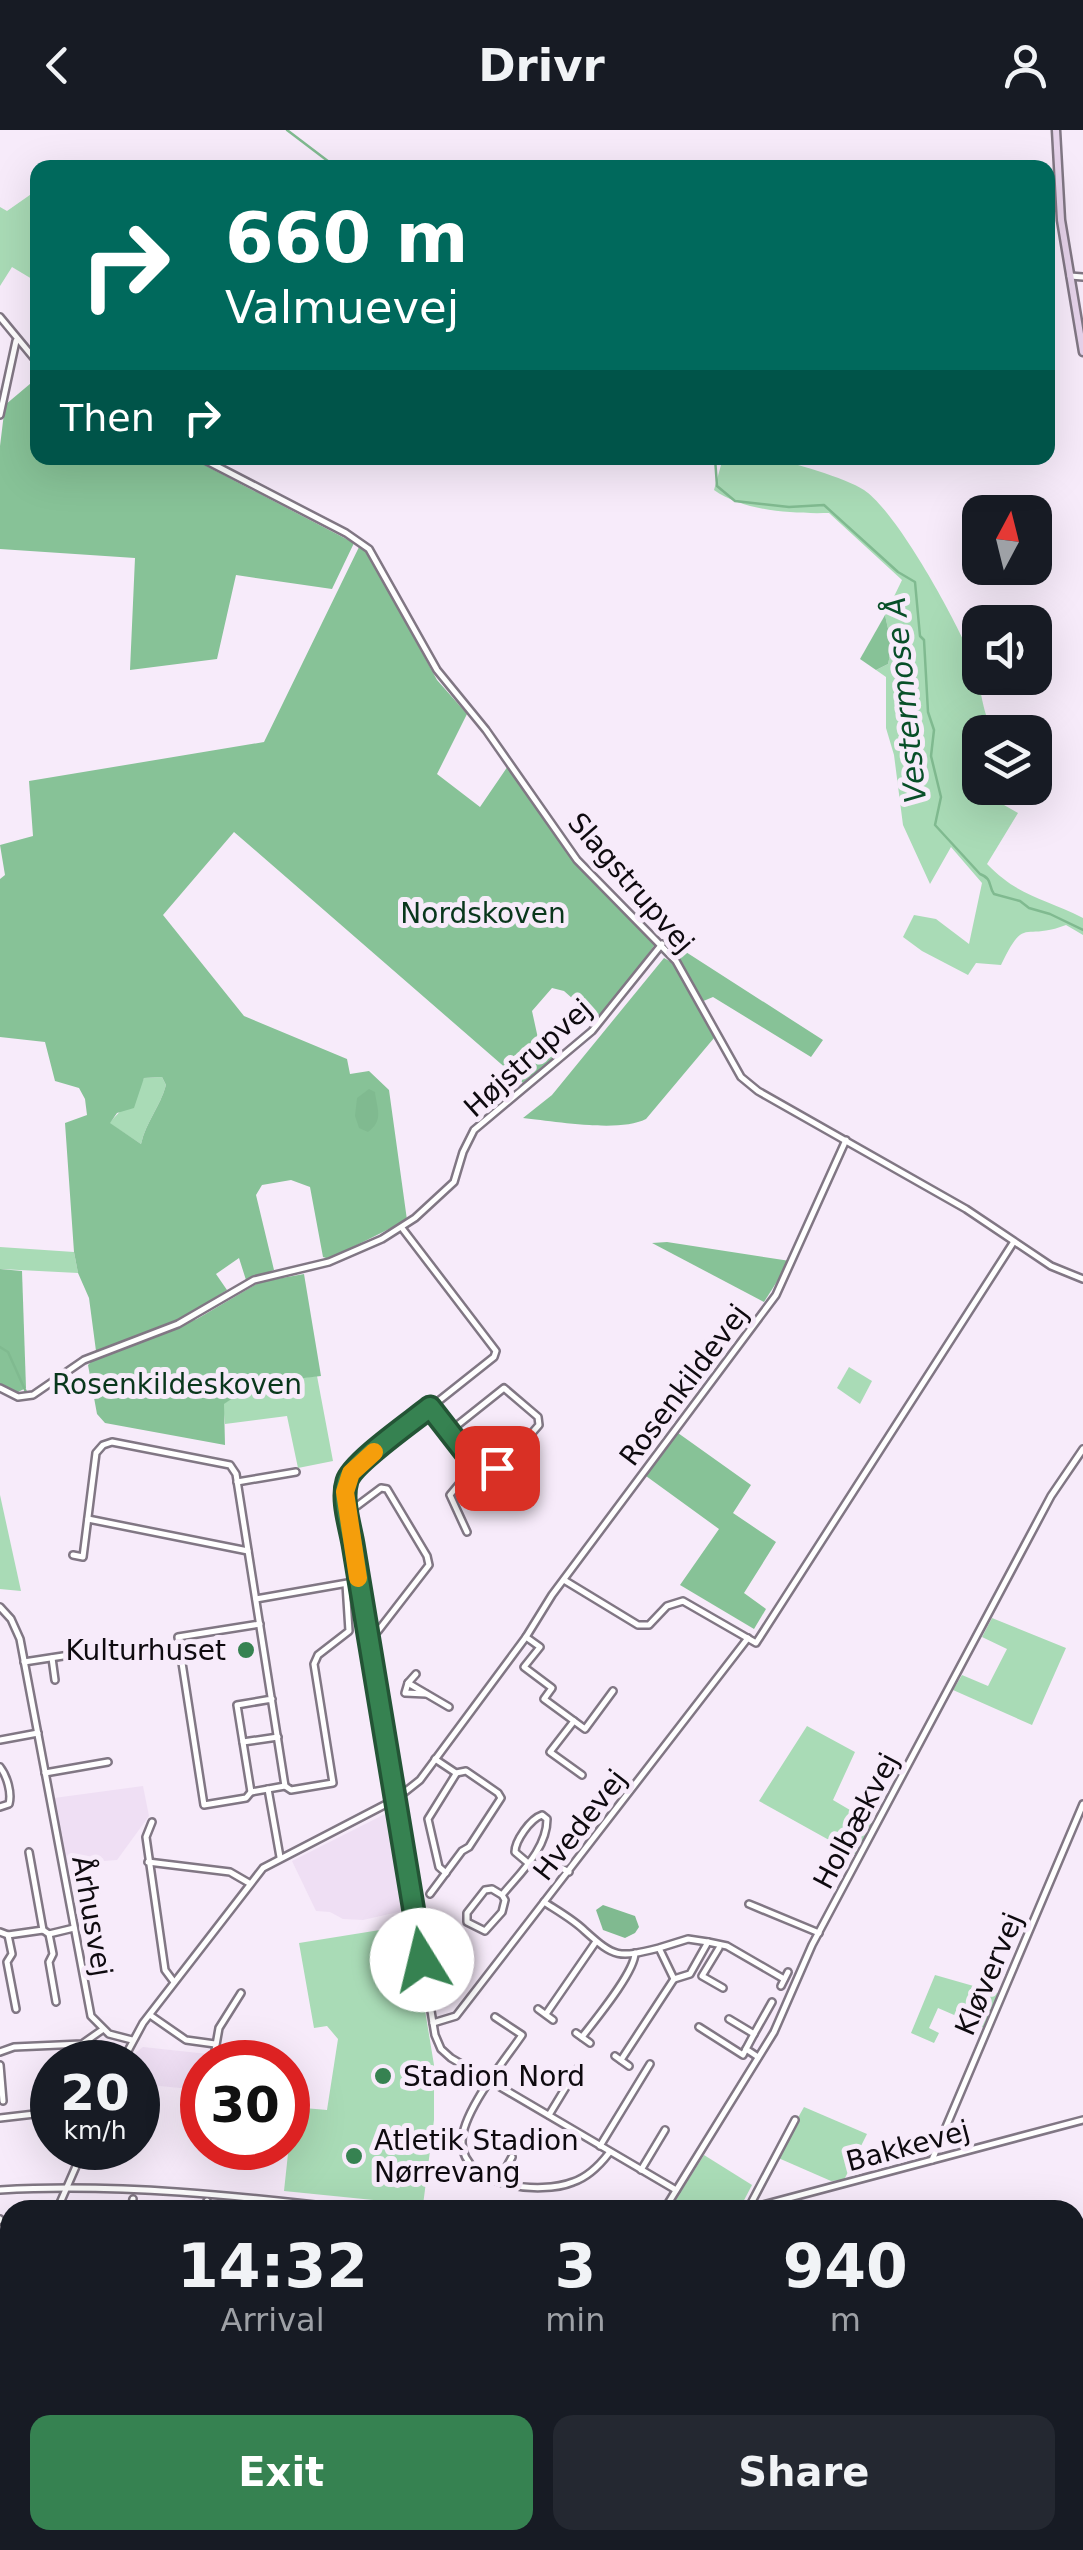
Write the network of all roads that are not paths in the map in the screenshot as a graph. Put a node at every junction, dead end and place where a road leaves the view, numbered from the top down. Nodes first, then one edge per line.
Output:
1 (1056, 130) edge
2 (1070, 276) junction
3 (1083, 277) edge
4 (0, 318) edge
5 (16, 341) junction
6 (1083, 352) edge
7 (30, 355) edge
8 (0, 415) edge
9 (215, 465) edge
10 (662, 944) junction
11 (846, 1140) junction
12 (402, 1228) junction
13 (1013, 1243) junction
14 (1083, 1279) edge
15 (0, 1388) edge
16 (430, 1407) junction
17 (450, 1431) junction
18 (1083, 1449) edge
19 (475, 1465) junction
20 (296, 1472) dead end
21 (238, 1482) junction
22 (347, 1508) junction
23 (88, 1519) junction
24 (467, 1532) dead end
25 (248, 1552) junction
26 (73, 1556) dead end
27 (563, 1580) junction
28 (359, 1582) junction
29 (346, 1584) junction
30 (256, 1599) junction
31 (0, 1606) edge
32 (260, 1624) junction
33 (367, 1634) junction
34 (526, 1637) junction
35 (748, 1638) junction
36 (89, 1652) dead end
37 (52, 1658) junction
38 (24, 1662) junction
39 (416, 1674) dead end
40 (55, 1680) dead end
41 (613, 1691) dead end
42 (272, 1699) junction
43 (449, 1706) dead end
44 (574, 1721) junction
45 (38, 1732) junction
46 (278, 1736) junction
47 (0, 1740) edge
48 (243, 1742) junction
49 (435, 1759) junction
50 (108, 1762) dead end
51 (0, 1767) edge
52 (45, 1773) junction
53 (456, 1773) junction
54 (582, 1775) dead end
55 (285, 1786) junction
56 (268, 1789) junction
57 (252, 1792) junction
58 (396, 1799) junction
59 (1083, 1804) edge
60 (0, 1808) edge
61 (152, 1822) dead end
62 (29, 1852) dead end
63 (537, 1854) junction
64 (280, 1857) junction
65 (148, 1862) junction
66 (528, 1863) junction
67 (446, 1872) junction
68 (568, 1872) junction
69 (250, 1884) junction
70 (430, 1894) dead end
71 (502, 1896) junction
72 (544, 1902) junction
73 (749, 1904) dead end
74 (0, 1923) edge
75 (74, 1928) junction
76 (46, 1932) junction
77 (819, 1932) junction
78 (3, 1933) edge
79 (708, 1942) junction
80 (596, 1943) junction
81 (720, 1947) junction
82 (660, 1948) junction
83 (635, 1953) junction
84 (674, 1979) junction
85 (784, 1979) dead end
86 (174, 1982) junction
87 (723, 1988) dead end
88 (240, 1993) dead end
89 (56, 2002) dead end
90 (772, 2002) dead end
91 (16, 2009) dead end
92 (538, 2009) dead end
93 (546, 2014) junction
94 (150, 2015) junction
95 (496, 2016) dead end
96 (728, 2018) dead end
97 (553, 2020) dead end
98 (433, 2023) junction
99 (699, 2027) dead end
100 (102, 2030) junction
101 (754, 2034) junction
102 (132, 2040) joint
103 (186, 2040) edge
104 (216, 2040) edge
105 (590, 2044) dead end
106 (746, 2049) junction
107 (0, 2052) edge
108 (758, 2057) junction
109 (650, 2064) dead end
110 (0, 2065) edge
111 (629, 2066) dead end
112 (577, 2068) dead end
113 (491, 2081) junction
114 (3, 2101) dead end
115 (30, 2115) edge
116 (549, 2115) junction
117 (0, 2118) edge
118 (795, 2120) dead end
119 (1083, 2120) edge
120 (665, 2130) dead end
121 (600, 2146) junction
122 (609, 2152) junction
123 (512, 2157) dead end
124 (932, 2160) junction
125 (74, 2170) edge
126 (474, 2170) junction
127 (641, 2170) junction
128 (442, 2180) dead end
129 (499, 2180) junction
130 (67, 2187) junction
131 (0, 2190) edge
132 (676, 2190) junction
133 (61, 2200) edge
134 (264, 2200) edge
135 (670, 2200) edge
136 (751, 2200) edge
137 (780, 2200) edge
138 (0, 2467) edge
139 (0, 2492) edge
140 (988, 2550) edge
141 (1025, 2550) edge

1 - 2 main road
2 - 3 street
2 - 6 main road
4 - 5 street
5 - 7 street
5 - 8 street
9 - 10 street, Slagstrupvej
10 - 11 street, Slagstrupvej
10 - 12 street, Højstrupvej
11 - 13 street, Slagstrupvej
11 - 27 street, Rosenkildevej
12 - 15 street, Højstrupvej
12 - 16 street
13 - 14 street, Slagstrupvej
13 - 35 street
16 - 17 street
16 - 22 street
17 - 19 street
17 - 19 street
18 - 77 street, Holbækvej
19 - 24 street
20 - 21 street
21 - 23 street
21 - 25 street
22 - 28 street
22 - 33 street
23 - 25 street
23 - 26 street
25 - 30 street
27 - 34 street, Rosenkildevej
27 - 35 street
28 - 29 street
28 - 33 street
29 - 30 street
29 - 55 street
30 - 32 street
31 - 38 street, Århusvej
32 - 42 street
32 - 57 street
33 - 58 street
34 - 44 street
34 - 49 street, Rosenkildevej
35 - 68 street, Hvedevej
36 - 37 street
37 - 38 street
37 - 40 street
38 - 45 street, Århusvej
39 - 43 street
41 - 44 street
42 - 46 street
42 - 48 street
44 - 54 street
45 - 47 street
45 - 52 street, Århusvej
46 - 48 street
46 - 55 street
48 - 57 street
49 - 53 street
49 - 58 street, Rosenkildevej
50 - 52 street
51 - 60 street
52 - 75 street, Århusvej
53 - 67 street
53 - 67 street
55 - 56 street
56 - 57 street
56 - 64 street
58 - 64 street, Rosenkildevej
58 - 98 street
59 - 124 street, Kløvervej
61 - 65 street
62 - 76 street
63 - 66 street
63 - 66 street
63 - 68 street
64 - 69 street, Rosenkildevej
65 - 69 street
65 - 86 street
66 - 71 street
67 - 70 street
68 - 72 street, Hvedevej
69 - 86 street, Rosenkildevej
71 - 71 street
72 - 80 street
72 - 98 street, Hvedevej
73 - 77 street
74 - 78 street
75 - 76 street
75 - 100 street, Århusvej
76 - 78 street
76 - 89 street
77 - 108 street, Holbækvej
78 - 91 street
79 - 81 street
79 - 82 street
79 - 84 street
80 - 83 street
80 - 93 street
81 - 85 street
81 - 87 street
82 - 83 street
82 - 84 street
83 - 105 street
84 - 111 street
86 - 94 street, Rosenkildevej
88 - 104 street
90 - 101 street
92 - 93 street
93 - 97 street
94 - 102 street, Rosenkildevej
94 - 103 street
95 - 113 street
96 - 101 street
98 - 113 street
99 - 106 street
100 - 102 street
100 - 107 street
101 - 106 street
106 - 108 street
108 - 132 street, Holbækvej
109 - 121 street
110 - 114 street
112 - 116 street
113 - 116 street
113 - 126 street
115 - 117 street
116 - 121 street
118 - 136 street
119 - 124 street, Bakkevej
120 - 127 street
121 - 122 street
122 - 127 street
122 - 129 street
123 - 129 street
124 - 137 street, Bakkevej
125 - 130 street
126 - 128 street
126 - 129 street
127 - 132 street
130 - 131 street
130 - 133 street
130 - 134 street
132 - 135 street, Holbækvej
138 - 139 street
140 - 141 street

